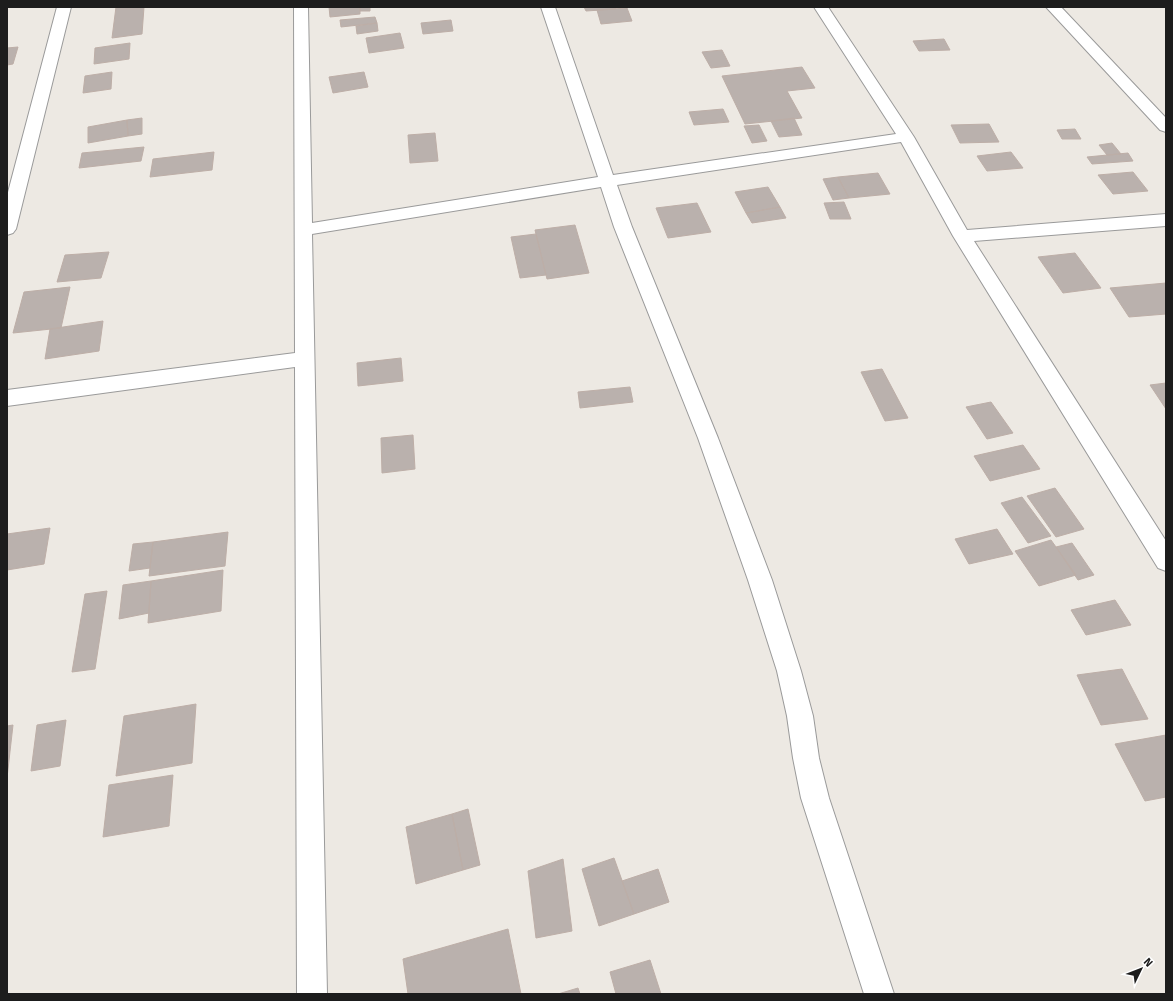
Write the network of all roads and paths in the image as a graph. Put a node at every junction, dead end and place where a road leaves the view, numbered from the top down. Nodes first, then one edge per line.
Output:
1 (64, 7) edge
2 (301, 7) edge
3 (548, 7) edge
4 (821, 7) edge
5 (1053, 7) edge
6 (1166, 127) edge
7 (906, 137) junction
8 (607, 181) junction
9 (1166, 220) edge
10 (7, 229) edge
11 (303, 230) junction
12 (962, 236) junction
13 (304, 359) junction
14 (7, 398) edge
15 (1166, 561) edge
16 (312, 994) edge
17 (879, 994) edge

1 - 10 street
2 - 11 street
3 - 8 street
4 - 7 street
5 - 6 street
7 - 8 street
7 - 12 street
8 - 11 street
8 - 17 street
9 - 12 street
11 - 13 street
12 - 15 street
13 - 14 street
13 - 16 street

